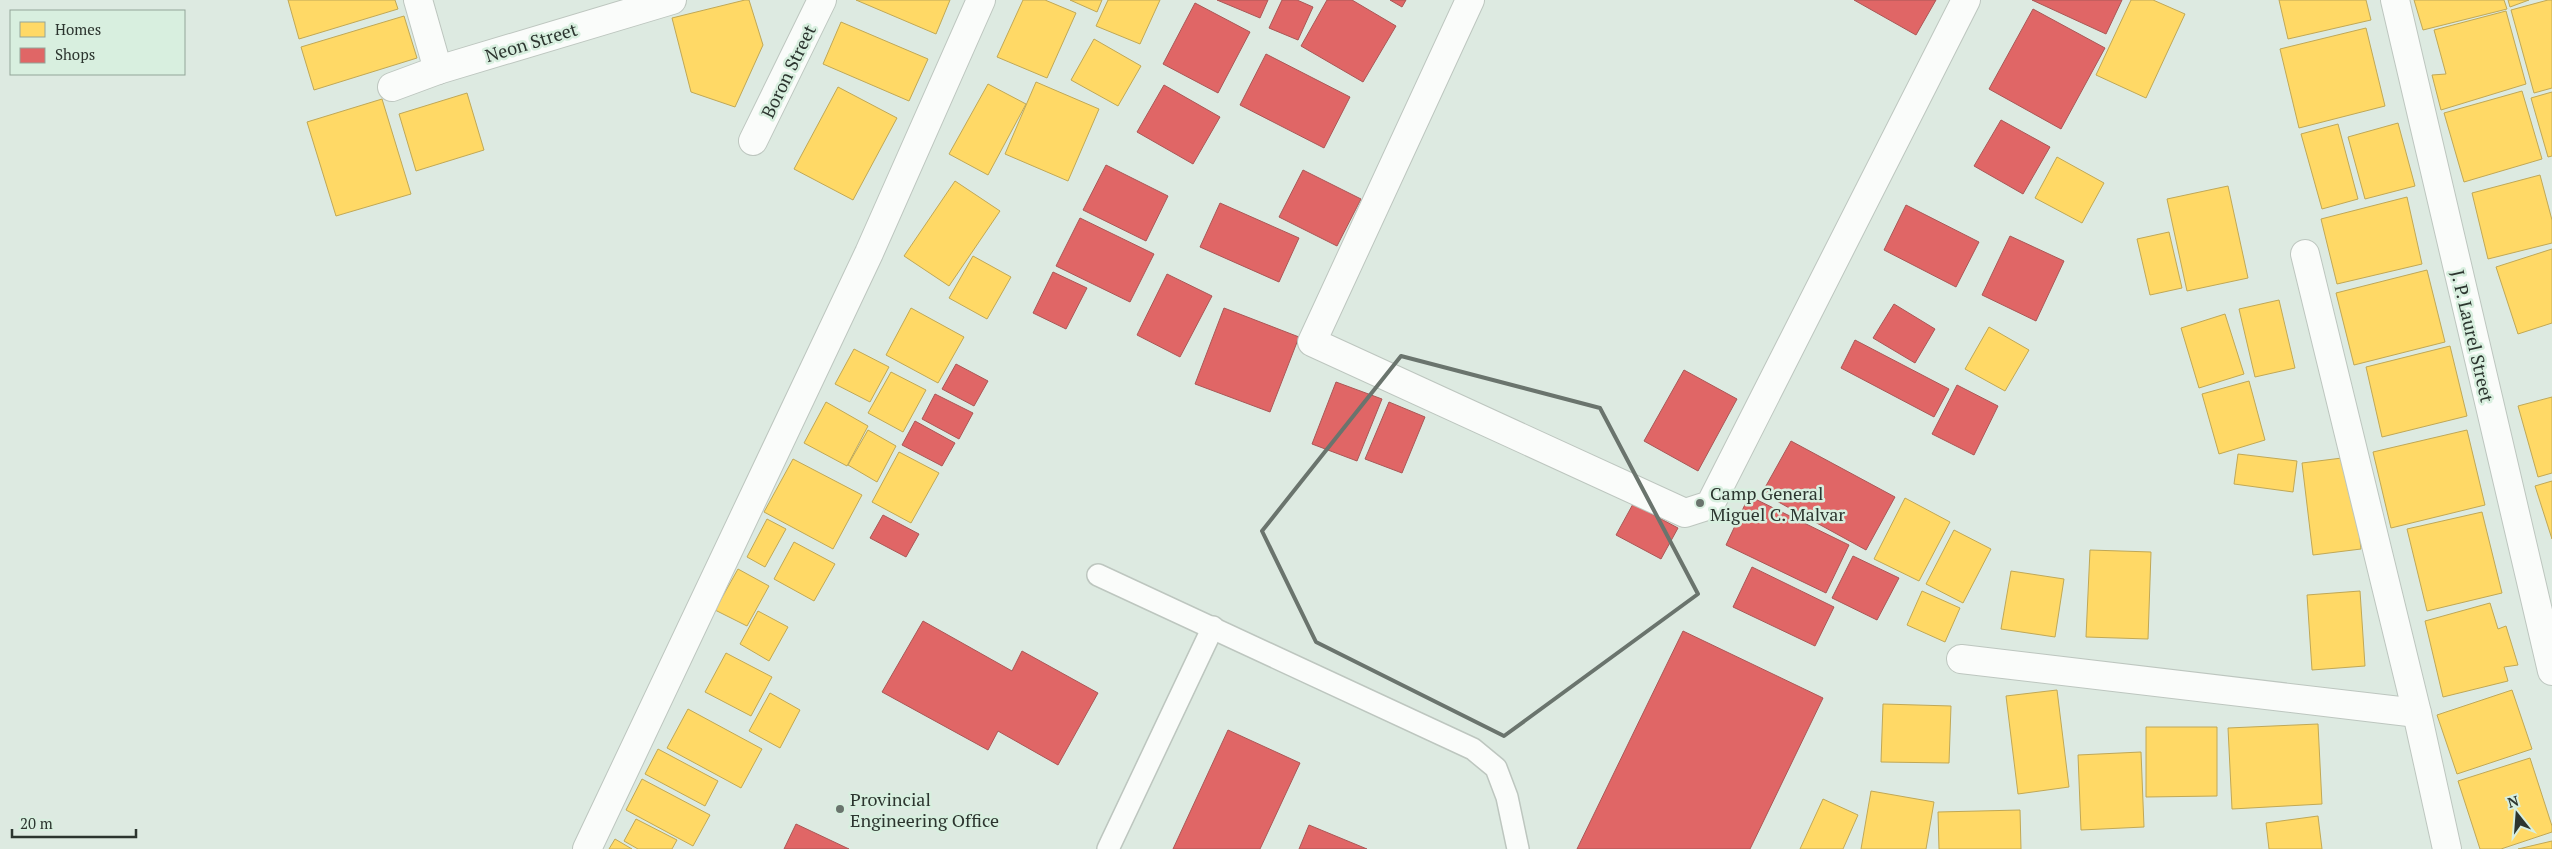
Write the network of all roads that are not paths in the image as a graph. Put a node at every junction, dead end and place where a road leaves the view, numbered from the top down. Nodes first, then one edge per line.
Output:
1 (418, 0) edge
2 (672, 0) edge
3 (822, 0) edge
4 (981, 0) edge
5 (1470, 0) edge
6 (1966, 0) edge
7 (2395, 0) edge
8 (630, 6) edge
9 (438, 70) junction
10 (392, 88) dead end
11 (753, 141) dead end
12 (2305, 254) dead end
13 (1098, 575) dead end
14 (1213, 627) junction
15 (1961, 659) dead end
16 (2552, 671) edge
17 (2416, 713) junction
18 (587, 849) edge
19 (1108, 849) edge
20 (1518, 849) edge
21 (2447, 849) edge

1 - 9 street
2 - 8 street, Neon Street
3 - 11 street, Boron Street
4 - 18 street
5 - 6 street
7 - 16 street, J. P. Laurel Street
8 - 9 street, Neon Street
9 - 10 street, Neon Street
12 - 17 street
13 - 14 lane
14 - 19 lane
14 - 20 lane
15 - 17 street
17 - 21 street

